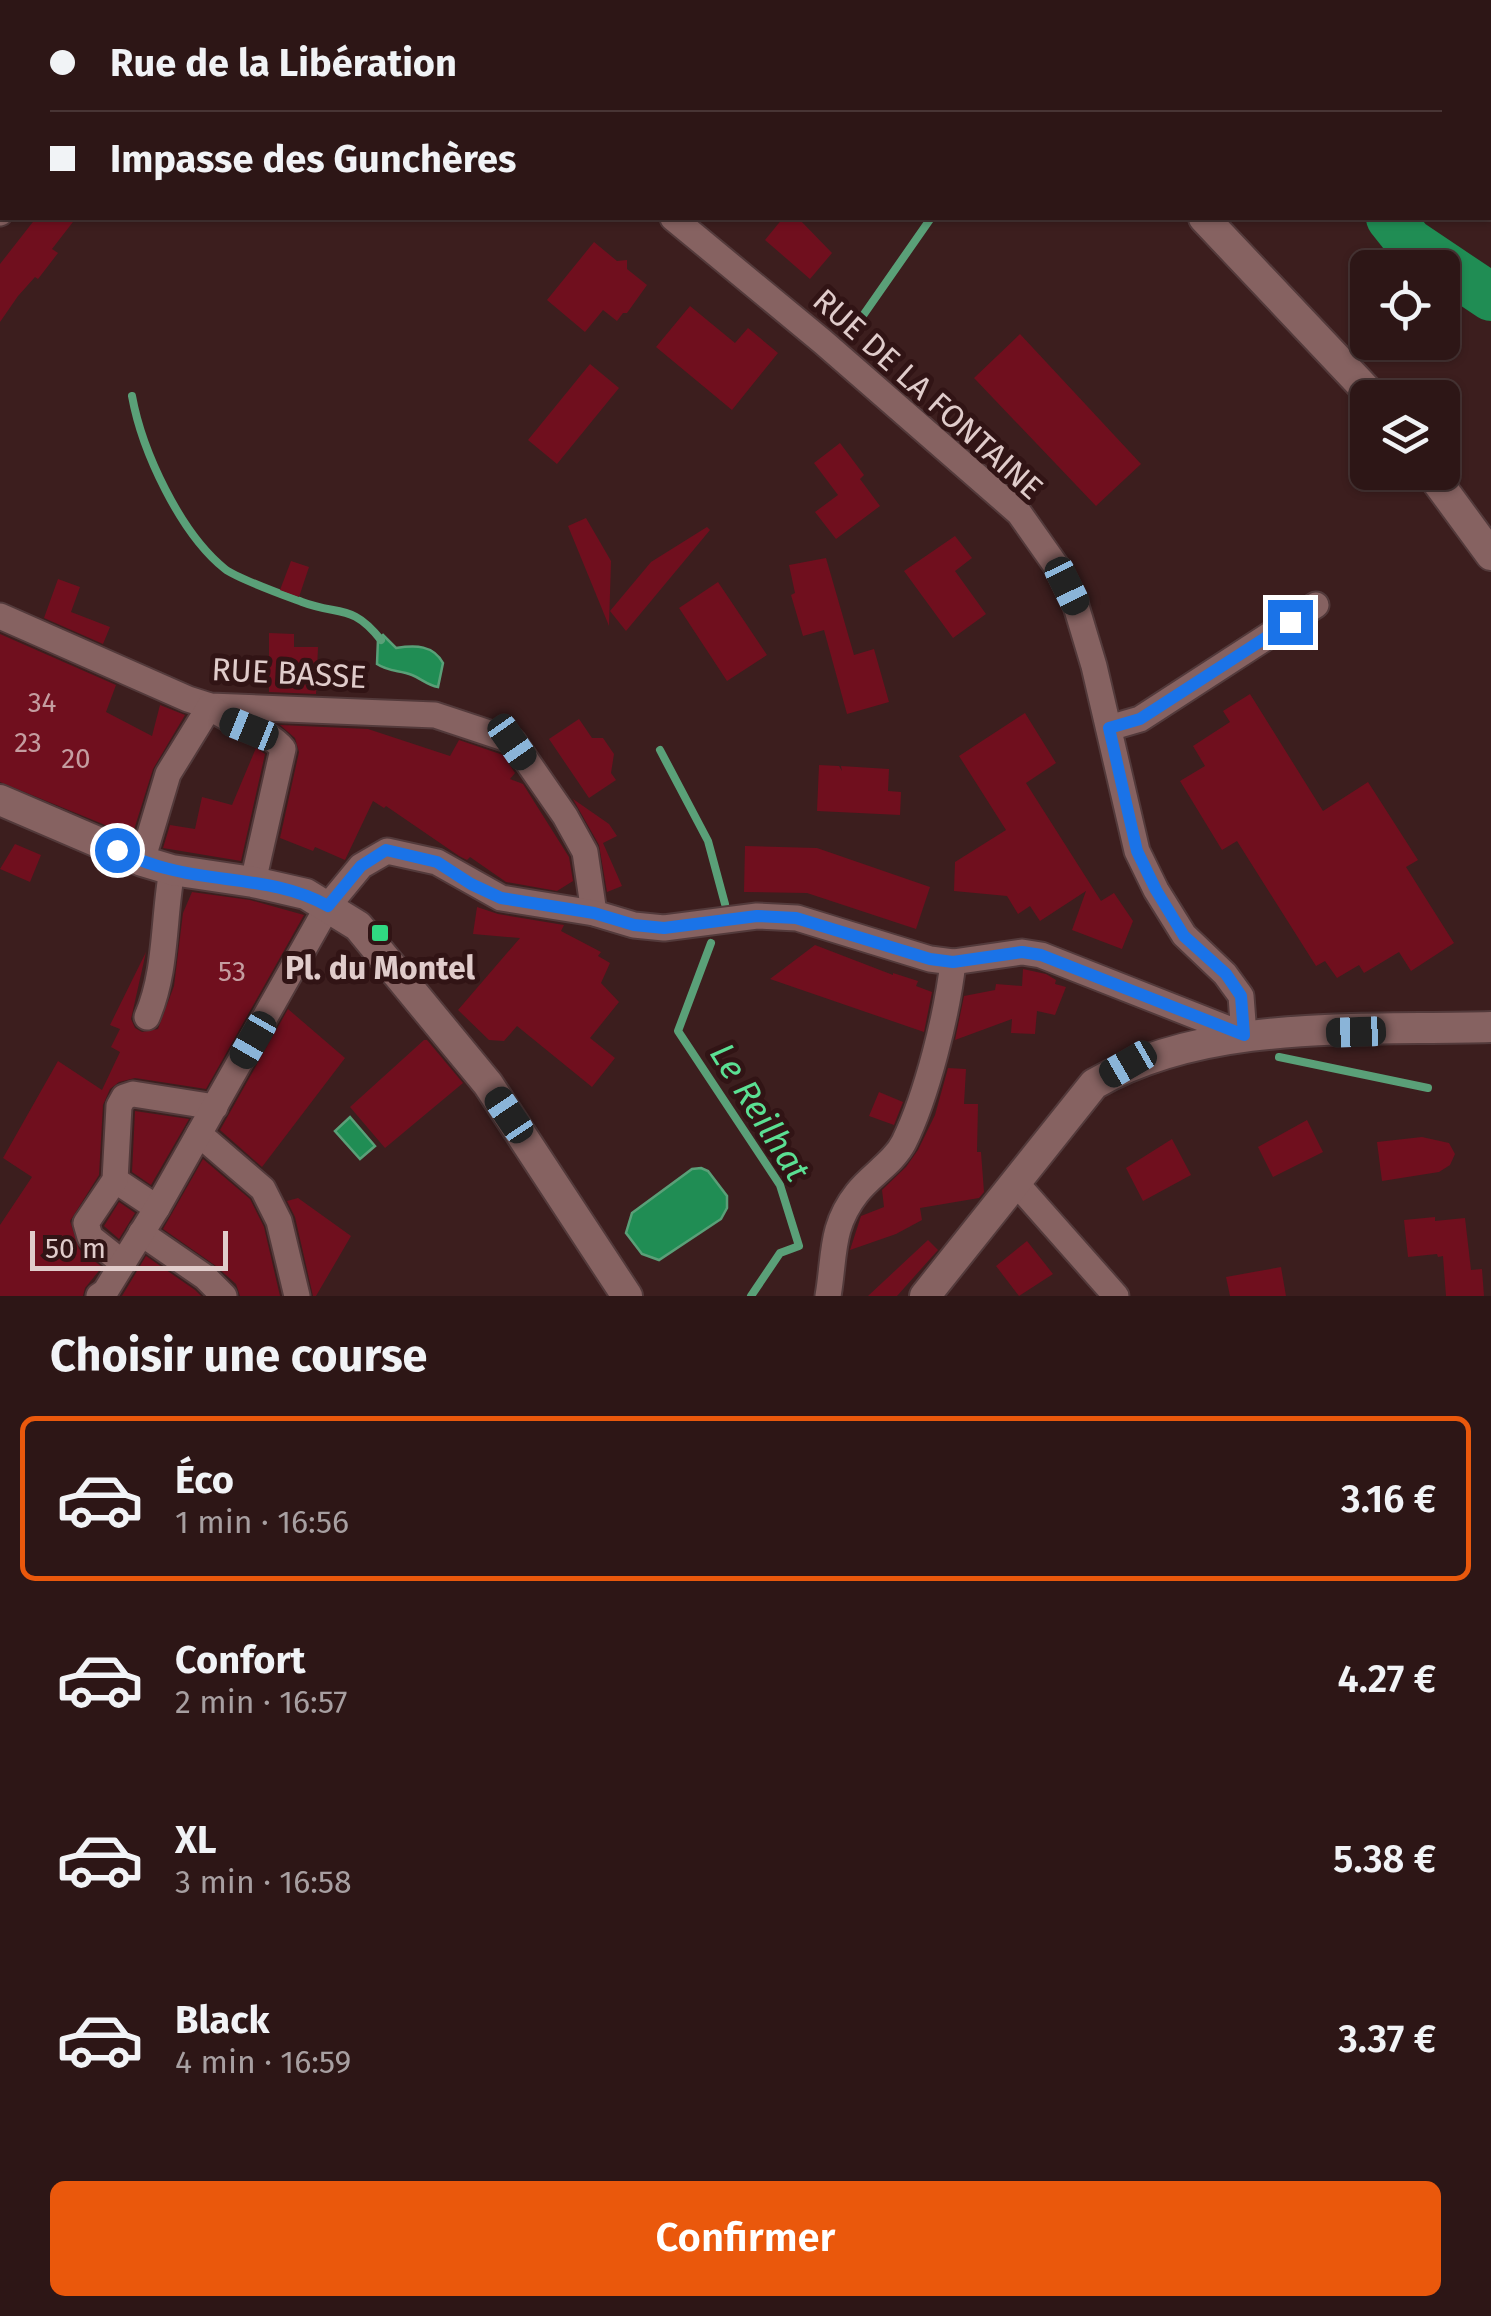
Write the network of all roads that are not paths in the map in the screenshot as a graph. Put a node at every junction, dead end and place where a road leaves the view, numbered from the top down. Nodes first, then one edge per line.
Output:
1 (675, 220) edge
2 (1206, 220) edge
3 (1357, 380) edge
4 (1460, 487) edge
5 (1443, 490) edge
6 (1491, 519) edge
7 (1491, 555) edge
8 (1316, 605) dead end
9 (0, 616) edge
10 (210, 706) junction
11 (1109, 728) junction
12 (0, 800) edge
13 (142, 862) junction
14 (172, 870) junction
15 (253, 882) junction
16 (328, 906) junction
17 (594, 913) junction
18 (953, 962) junction
19 (147, 1018) dead end
20 (1491, 1028) edge
21 (1244, 1035) junction
22 (215, 1107) junction
23 (198, 1134) junction
24 (115, 1180) junction
25 (1016, 1183) junction
26 (157, 1208) junction
27 (142, 1233) junction
28 (122, 1263) junction
29 (99, 1296) edge
30 (224, 1296) edge
31 (297, 1296) edge
32 (627, 1296) edge
33 (828, 1296) edge
34 (926, 1296) edge
35 (1116, 1296) edge

1 - 11 street, RUE DE LA FONTAINE
2 - 3 street
4 - 6 street
5 - 7 street
8 - 11 street
9 - 10 street, RUE BASSE
10 - 13 street
10 - 15 street
10 - 17 street, RUE BASSE
11 - 21 street, RUE DE LA FONTAINE
12 - 13 street
13 - 14 street
14 - 15 street
14 - 19 street
15 - 16 street
16 - 17 street
16 - 22 street
16 - 32 street
17 - 18 street
18 - 21 street
18 - 33 street
20 - 21 street
21 - 25 street
22 - 23 street
22 - 24 street
23 - 26 street
23 - 31 street
24 - 26 street
24 - 28 street
25 - 34 street
25 - 35 street
26 - 27 street
27 - 28 street
27 - 30 street
28 - 29 street

